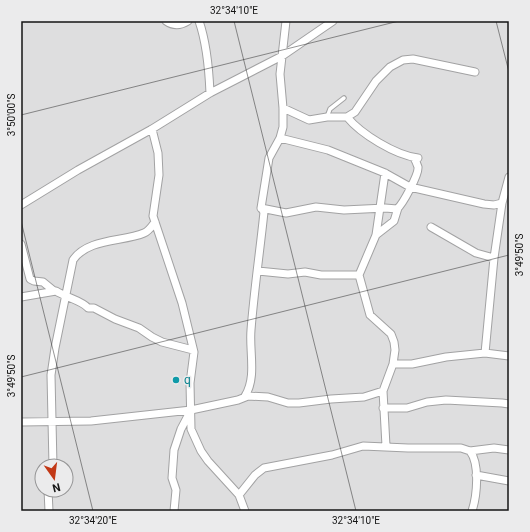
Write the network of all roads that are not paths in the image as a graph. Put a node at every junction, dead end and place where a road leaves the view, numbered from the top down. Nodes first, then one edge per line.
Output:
1 (166, 21) edge
2 (188, 21) edge
3 (199, 21) edge
4 (286, 21) edge
5 (333, 21) edge
6 (282, 56) junction
7 (474, 72) dead end
8 (210, 93) junction
9 (344, 98) dead end
10 (284, 108) junction
11 (327, 117) junction
12 (347, 117) junction
13 (152, 129) junction
14 (280, 138) junction
15 (385, 173) junction
16 (509, 177) edge
17 (410, 187) junction
18 (502, 203) junction
19 (21, 205) edge
20 (261, 208) junction
21 (398, 208) junction
22 (380, 209) junction
23 (155, 222) junction
24 (431, 228) dead end
25 (376, 235) junction
26 (21, 244) edge
27 (494, 258) junction
28 (258, 271) junction
29 (359, 275) junction
30 (54, 291) junction
31 (21, 297) edge
32 (66, 297) junction
33 (194, 350) junction
34 (485, 353) junction
35 (509, 356) edge
36 (393, 364) junction
37 (383, 391) junction
38 (246, 396) junction
39 (509, 404) edge
40 (383, 408) junction
41 (191, 410) junction
42 (21, 422) edge
43 (52, 422) junction
44 (386, 446) junction
45 (509, 450) edge
46 (470, 451) junction
47 (53, 458) edge
48 (476, 475) junction
49 (509, 481) edge
50 (239, 495) junction
51 (48, 498) edge
52 (49, 511) edge
53 (174, 511) edge
54 (245, 511) edge
55 (472, 511) edge

1 - 2 street
3 - 8 street
4 - 6 street
5 - 6 street
6 - 8 street
6 - 10 street
7 - 12 street
8 - 13 street
9 - 11 lane
10 - 11 street
10 - 14 street
11 - 12 street
12 - 17 street
13 - 19 street
13 - 23 street
14 - 15 street
14 - 20 street
15 - 17 street
15 - 22 street
16 - 18 street
17 - 18 street
17 - 21 street
18 - 27 street
20 - 22 street
20 - 28 street
21 - 22 street
21 - 25 street
22 - 25 street
23 - 32 street
23 - 33 street
24 - 27 street
25 - 29 street
26 - 30 street
27 - 34 street
28 - 29 street
28 - 38 street
29 - 36 street
30 - 31 street
30 - 32 street
32 - 33 street
32 - 43 street
33 - 41 street
34 - 35 street
34 - 36 street
36 - 37 street
37 - 38 street
37 - 40 street
38 - 41 street
39 - 40 street
40 - 44 street
41 - 43 street
41 - 50 street
41 - 53 street
42 - 43 street
43 - 47 street
44 - 46 street
44 - 50 street
45 - 46 street
46 - 48 street
48 - 49 street
48 - 55 street
50 - 54 street
51 - 52 street

